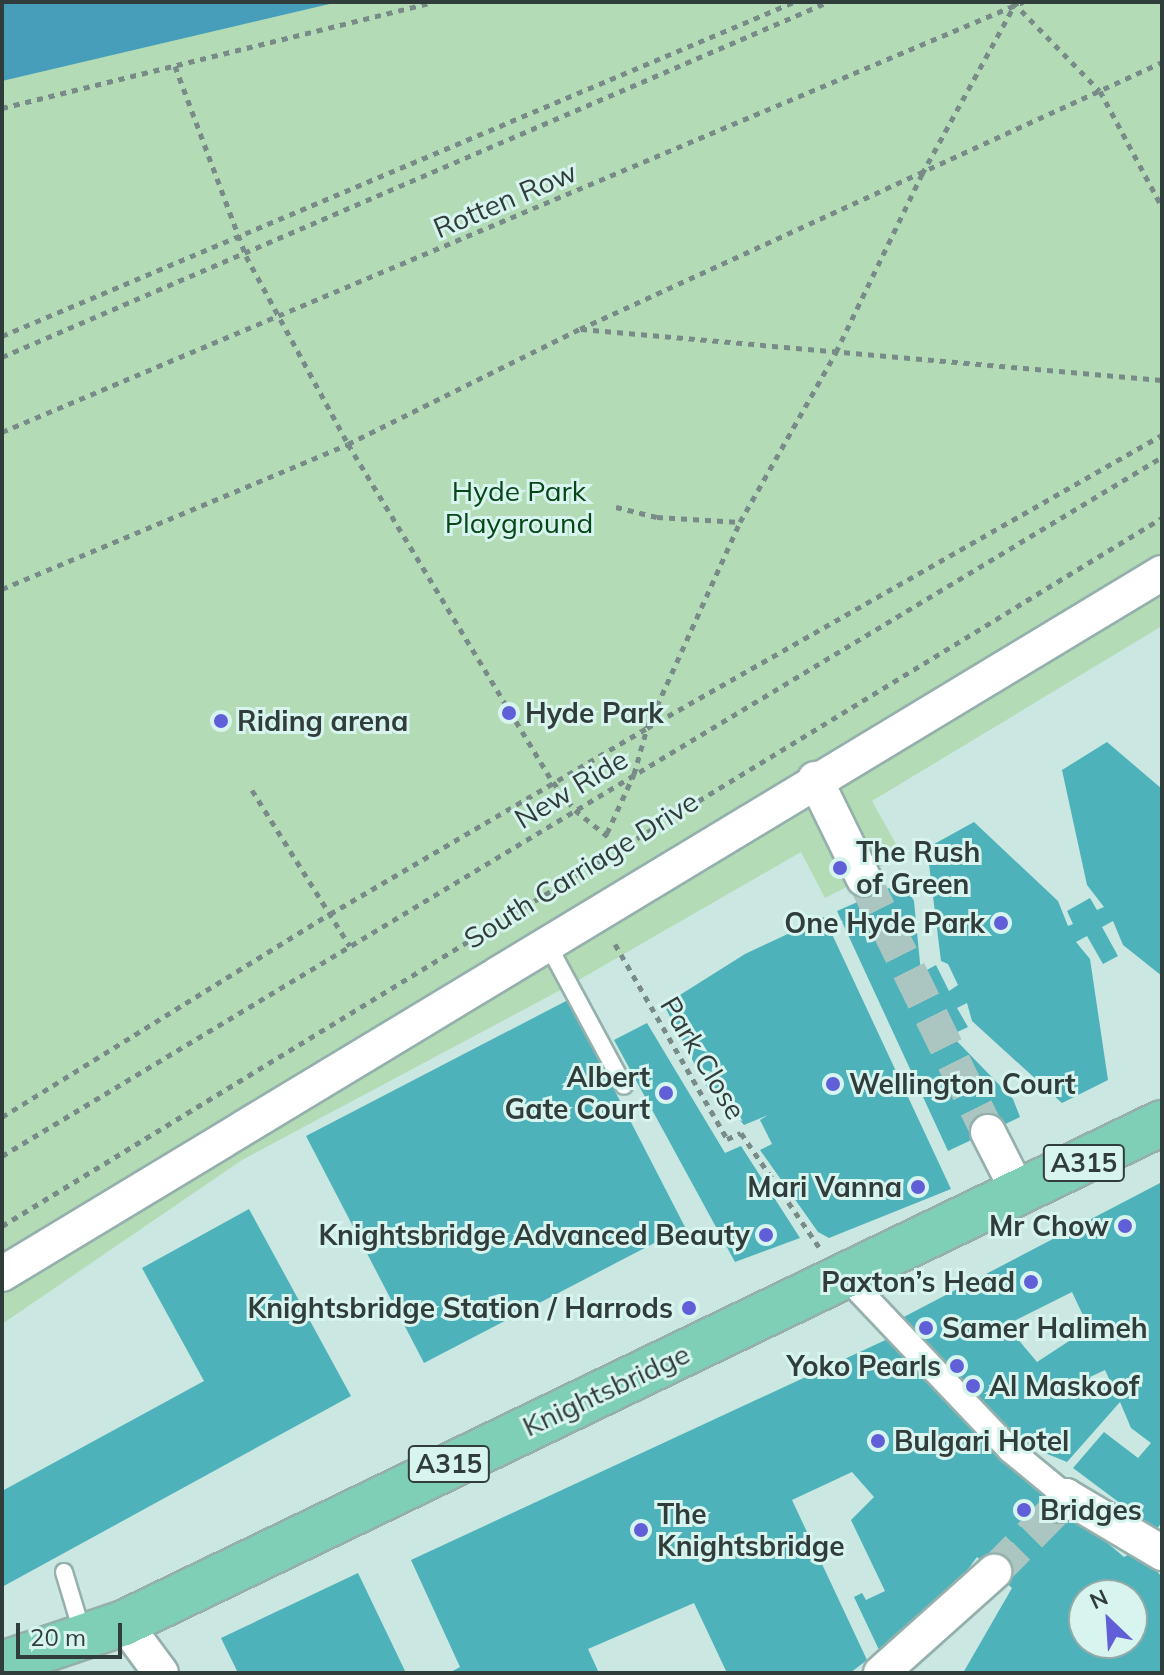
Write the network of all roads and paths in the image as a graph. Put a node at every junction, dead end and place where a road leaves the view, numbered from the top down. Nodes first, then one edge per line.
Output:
1 (433, 2) edge
2 (794, 2) edge
3 (828, 2) edge
4 (1023, 2) edge
5 (1014, 4) edge
6 (1162, 62) edge
7 (175, 66) junction
8 (1100, 91) junction
9 (2, 108) edge
10 (922, 174) junction
11 (1162, 207) edge
12 (239, 238) junction
13 (246, 256) junction
14 (281, 317) junction
15 (580, 329) junction
16 (2, 336) edge
17 (836, 352) junction
18 (2, 357) edge
19 (1162, 380) edge
20 (2, 432) edge
21 (1162, 435) edge
22 (348, 444) junction
23 (1162, 457) edge
24 (616, 507) dead end
25 (1162, 518) edge
26 (740, 522) junction
27 (1162, 573) edge
28 (2, 589) edge
29 (647, 728) junction
30 (634, 774) junction
31 (815, 779) junction
32 (553, 782) junction
33 (252, 790) dead end
34 (575, 810) junction
35 (607, 833) junction
36 (611, 839) dead end
37 (864, 879) tunnel mouth
38 (598, 912) junction
39 (330, 914) junction
40 (547, 943) junction
41 (350, 946) junction
42 (624, 1086) dead end
43 (2, 1117) edge
44 (1162, 1123) edge
45 (988, 1132) tunnel mouth
46 (2, 1156) edge
47 (1020, 1195) junction
48 (2, 1226) edge
49 (2, 1274) edge
50 (846, 1277) junction
51 (1063, 1500) joint
52 (1162, 1553) edge
53 (64, 1572) dead end
54 (994, 1572) tunnel mouth
55 (124, 1623) junction
56 (83, 1637) junction
57 (2, 1664) edge
58 (161, 1673) edge
59 (881, 1673) edge

1 - 7 path
2 - 12 path
3 - 13 path, Rotten Row
4 - 5 path, Rotten Row
5 - 8 path
5 - 10 path
5 - 14 path, Rotten Row
6 - 8 path
7 - 9 path
7 - 12 path
8 - 10 path
8 - 11 path
10 - 15 path
10 - 17 path
12 - 13 path
12 - 16 path
13 - 14 path
13 - 18 path, Rotten Row
14 - 20 path, Rotten Row
14 - 22 path
15 - 17 path
15 - 22 path
17 - 19 path
17 - 26 path
21 - 29 path
22 - 28 path
22 - 32 path
23 - 30 path, New Ride
24 - 26 path
25 - 48 path, South Carriage Drive
26 - 29 path
27 - 31 street, South Carriage Drive
29 - 30 path
29 - 32 path
30 - 34 path, New Ride
30 - 35 path
31 - 37 street
31 - 38 street, South Carriage Drive
32 - 34 path
32 - 39 path
33 - 39 path
34 - 35 path
34 - 41 path, New Ride
35 - 36 path
38 - 40 street, South Carriage Drive
38 - 50 path, Park Close
39 - 41 path
39 - 43 path
40 - 42 lane
40 - 49 street, South Carriage Drive
41 - 46 path, New Ride
44 - 47 main road, Knightsbridge / A315
45 - 47 street
47 - 50 main road, Knightsbridge / A315
50 - 51 street
50 - 55 main road, Knightsbridge / A315
51 - 52 street
53 - 56 lane
54 - 59 street
55 - 56 main road, Knightsbridge / A315
55 - 58 street
56 - 57 main road, Knightsbridge / A315

